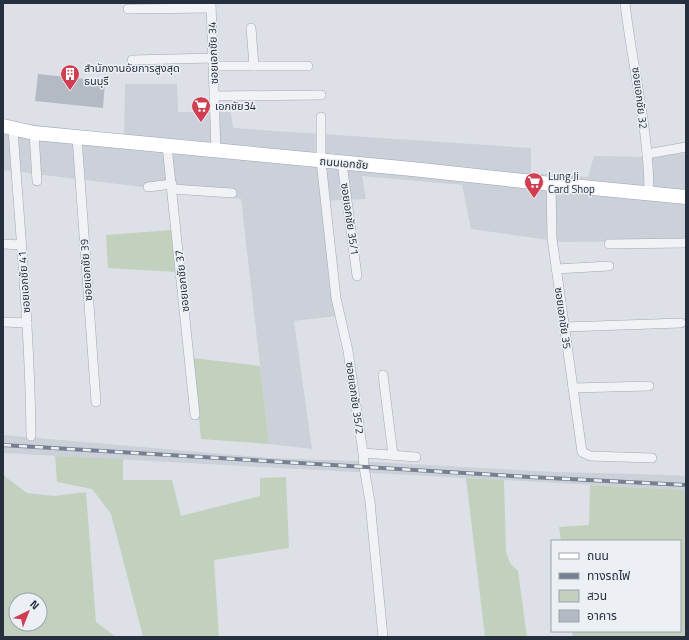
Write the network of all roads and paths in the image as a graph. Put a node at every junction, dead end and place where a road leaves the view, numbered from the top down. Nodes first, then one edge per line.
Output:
1 (626, 3) edge
2 (211, 6) edge
3 (128, 9) dead end
4 (251, 28) dead end
5 (132, 60) dead end
6 (213, 62) junction
7 (254, 66) junction
8 (308, 66) dead end
9 (320, 95) dead end
10 (214, 96) junction
11 (321, 117) dead end
12 (8, 128) edge
13 (34, 133) junction
14 (77, 137) junction
15 (167, 146) junction
16 (686, 148) edge
17 (216, 150) junction
18 (647, 154) junction
19 (321, 161) junction
20 (342, 163) junction
21 (37, 181) dead end
22 (550, 184) junction
23 (148, 187) dead end
24 (172, 187) junction
25 (232, 193) dead end
26 (649, 193) junction
27 (686, 196) edge
28 (3, 244) edge
29 (609, 244) dead end
30 (686, 244) edge
31 (21, 245) junction
32 (609, 266) dead end
33 (556, 269) junction
34 (357, 276) dead end
35 (3, 322) edge
36 (27, 323) junction
37 (681, 323) dead end
38 (565, 327) junction
39 (383, 375) dead end
40 (649, 386) dead end
41 (573, 388) junction
42 (96, 402) dead end
43 (195, 415) dead end
44 (31, 436) dead end
45 (363, 453) junction
46 (393, 455) junction
47 (416, 457) dead end
48 (652, 458) dead end
49 (383, 637) edge

1 - 18 street, ซอยเอกชัย 32
2 - 3 street
2 - 6 street, ซอยเอกชัย 34
4 - 7 street
5 - 6 street
6 - 7 street
6 - 10 street, ซอยเอกชัย 34
7 - 8 street
9 - 10 street
10 - 17 street, ซอยเอกชัย 34
11 - 19 street, ซอยเอกชัย 35/2
12 - 13 main road, ถนนเอกชัย
12 - 31 street, ซอยเอกชัย 41
13 - 14 main road, ถนนเอกชัย
13 - 21 street
14 - 15 main road, ถนนเอกชัย
14 - 42 street, ซอยเอกชัย 39
15 - 17 main road, ถนนเอกชัย
15 - 24 street, ซอยเอกชัย 37
16 - 18 street
17 - 19 main road, ถนนเอกชัย
18 - 26 street, ซอยเอกชัย 32
19 - 20 main road, ถนนเอกชัย
19 - 45 street, ซอยเอกชัย 35/2
20 - 22 main road, ถนนเอกชัย
20 - 34 street, ซอยเอกชัย 35/1
22 - 26 main road, ถนนเอกชัย
22 - 33 street, ซอยเอกชัย 35
23 - 24 street
24 - 25 street
24 - 43 street, ซอยเอกชัย 37
26 - 27 main road, ถนนเอกชัย
28 - 31 street
29 - 30 street
31 - 36 street, ซอยเอกชัย 41
32 - 33 street
33 - 38 street, ซอยเอกชัย 35
35 - 36 street
36 - 44 street, ซอยเอกชัย 41
37 - 38 street
38 - 41 street, ซอยเอกชัย 35
39 - 46 street
40 - 41 street
41 - 48 street, ซอยเอกชัย 35
45 - 46 street
45 - 49 street, ซอยเอกชัย 35/2
46 - 47 street

